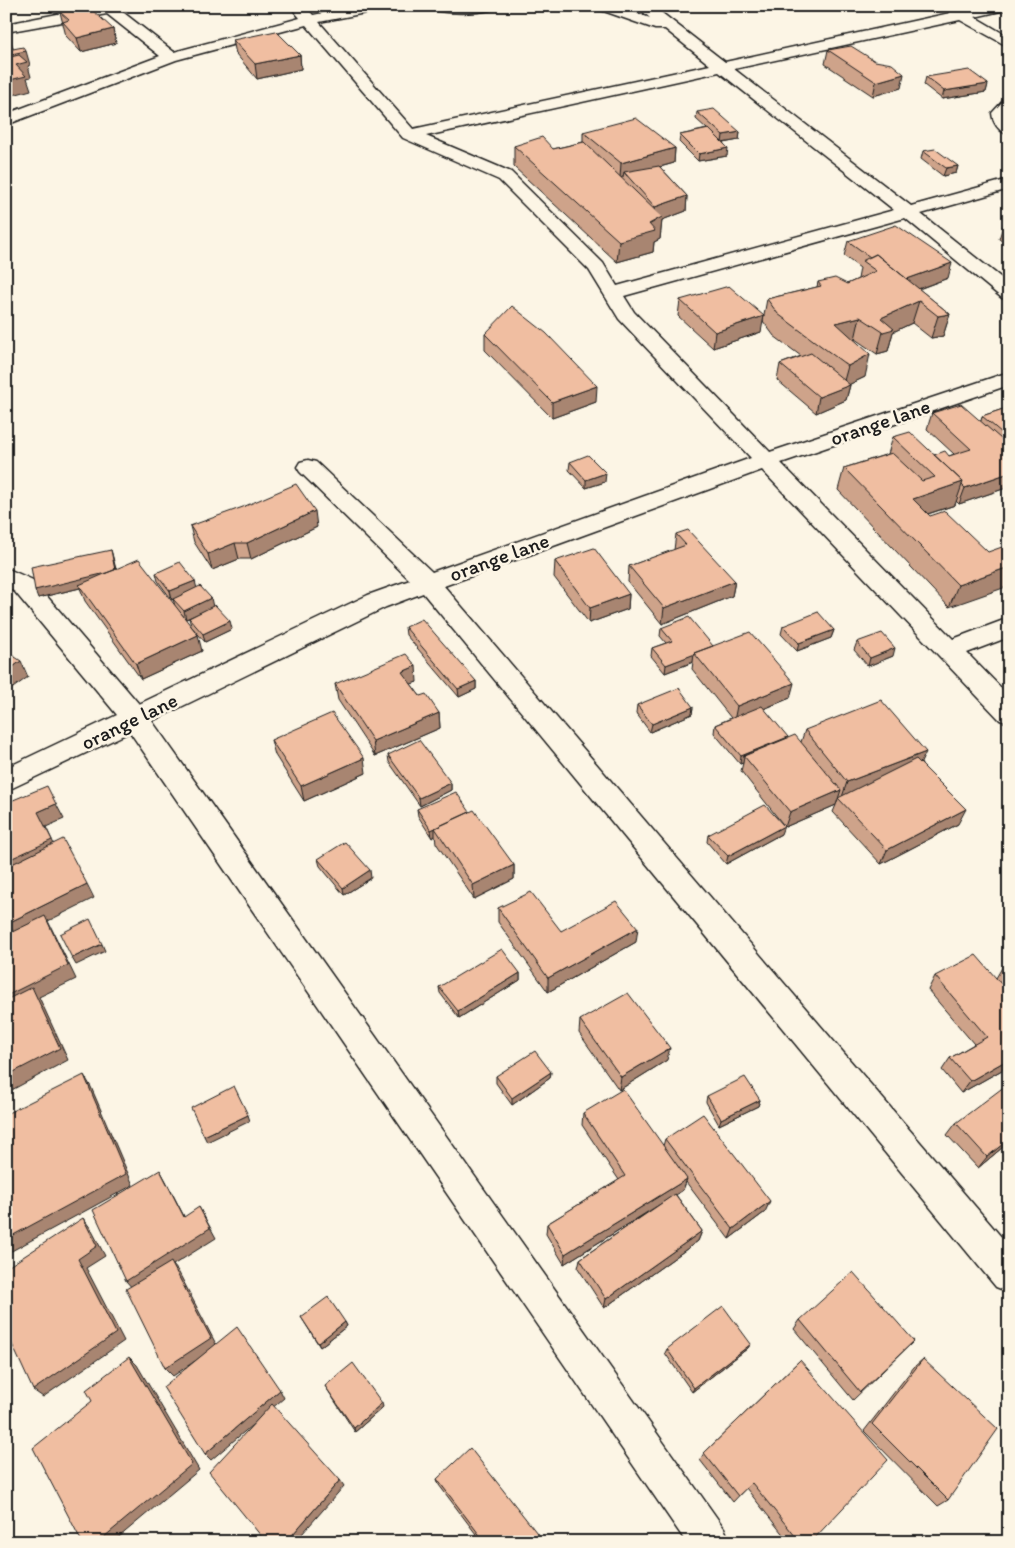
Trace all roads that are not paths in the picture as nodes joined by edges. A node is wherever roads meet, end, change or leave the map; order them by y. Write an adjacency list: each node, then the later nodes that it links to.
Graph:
1 (297, 6): 11 (street)
2 (381, 6): 11 (street)
3 (433, 6): 4 (street)
4 (491, 6)
5 (602, 6): 13 (street)
6 (644, 6): 13 (street)
7 (948, 6): 10 (street)
8 (1004, 6): 10 (street)
9 (108, 7): 12 (street); 15 (street)
10 (962, 15): 14 (street); 16 (street)
11 (309, 20): 15 (street); 20 (street)
12 (6, 28)
13 (675, 30): 16 (street)
14 (1009, 43)
15 (171, 57): 18 (street)
16 (722, 67): 20 (street); 22 (street)
17 (1009, 104): 19 (street)
18 (6, 120)
19 (1009, 130)
20 (409, 135): 23 (street)
21 (1009, 184): 22 (street)
22 (908, 212): 23 (street); 24 (street)
23 (613, 293): 26 (street)
24 (1009, 294)
25 (1009, 378): 26 (street, orange lane)
26 (765, 461): 29 (street, orange lane); 31 (street)
27 (308, 467): 29 (street)
28 (6, 576): 33 (street)
29 (428, 583): 33 (street, orange lane); 35 (street)
30 (1009, 627): 31 (street)
31 (948, 651): 32 (street)
32 (1009, 714)
33 (136, 718): 34 (street, orange lane); 36 (street)
34 (6, 780)
35 (1009, 1274)
36 (710, 1542)

